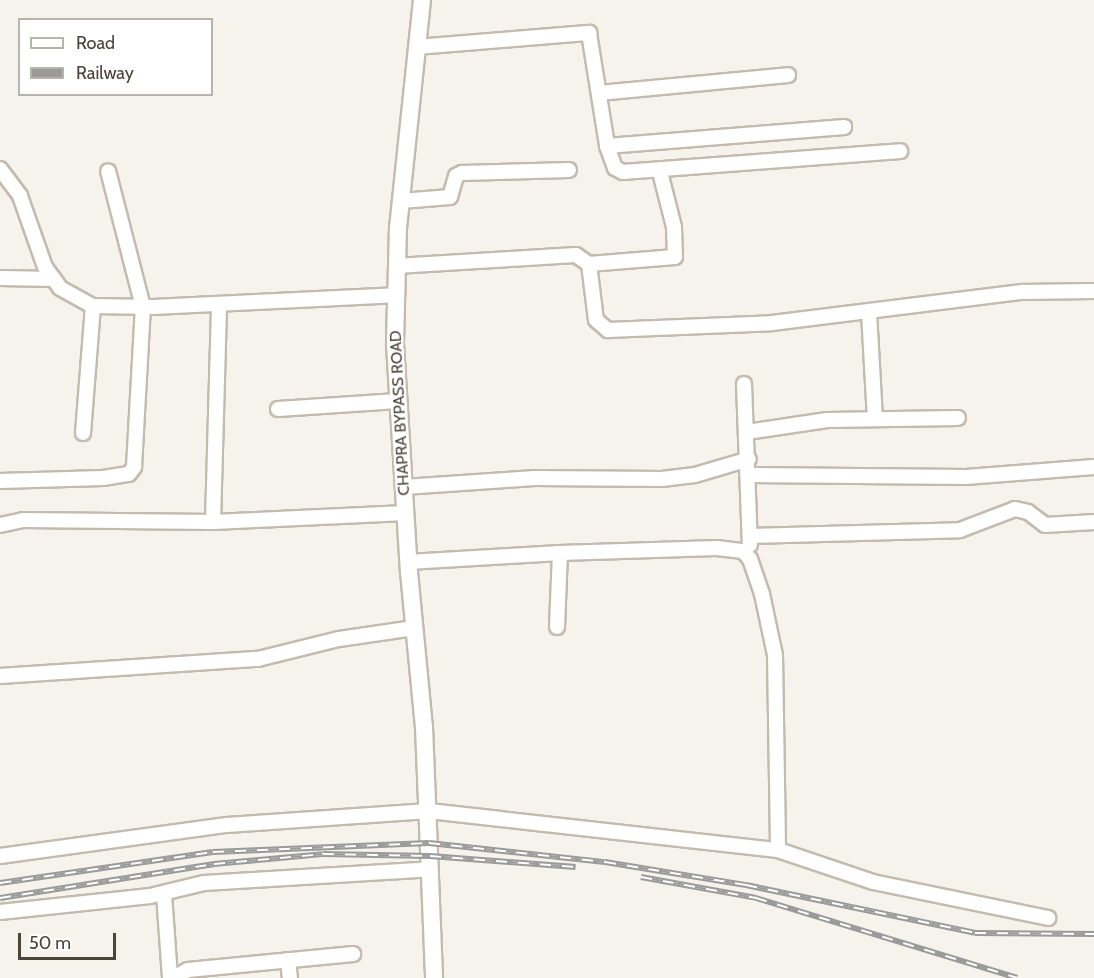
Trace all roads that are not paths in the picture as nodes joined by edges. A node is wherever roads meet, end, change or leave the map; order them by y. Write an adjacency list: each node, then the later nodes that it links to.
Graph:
1 (422, 0): 2 (street, CHAPRA BYPASS ROAD)
2 (417, 47): 4 (street); 12 (street, CHAPRA BYPASS ROAD)
3 (788, 75): 4 (street)
4 (599, 93): 6 (street)
5 (844, 127): 6 (street)
6 (607, 146): 11 (street)
7 (900, 151): 11 (street)
8 (0, 169): 16 (street)
9 (569, 170): 12 (street)
10 (108, 171): 21 (street)
11 (660, 172): 13 (street)
12 (401, 201): 14 (street, CHAPRA BYPASS ROAD)
13 (588, 264): 14 (street); 22 (street)
14 (396, 266): 18 (street, CHAPRA BYPASS ROAD)
15 (0, 279): 16 (street)
16 (54, 279): 20 (street)
17 (1094, 291): 22 (street)
18 (395, 295): 19 (street); 24 (street, CHAPRA BYPASS ROAD)
19 (219, 305): 21 (street); 36 (street)
20 (93, 306): 21 (street); 29 (street)
21 (143, 307): 33 (street)
22 (869, 312): 26 (street)
23 (744, 384): 28 (street)
24 (398, 401): 25 (street); 34 (street, CHAPRA BYPASS ROAD)
25 (278, 409)
26 (875, 418): 27 (street); 28 (street)
27 (958, 418)
28 (747, 432): 30 (street)
29 (83, 433)
30 (748, 459): 32 (street); 34 (street)
31 (1094, 467): 32 (street)
32 (749, 475): 39 (street)
33 (0, 482)
34 (404, 487): 35 (street, CHAPRA BYPASS ROAD)
35 (406, 513): 36 (street); 42 (street, CHAPRA BYPASS ROAD)
36 (213, 522): 38 (street)
37 (1094, 522): 39 (street)
38 (0, 525)
39 (750, 536): 41 (street)
40 (560, 553): 41 (street); 42 (street); 43 (street)
41 (750, 559): 47 (street)
42 (408, 562): 44 (street, CHAPRA BYPASS ROAD)
43 (557, 627)
44 (414, 628): 45 (street); 46 (street, CHAPRA BYPASS ROAD)
45 (0, 676)
46 (429, 819): 47 (street); 48 (street); 49 (street, CHAPRA BYPASS ROAD)
47 (778, 850): 52 (street)
48 (0, 856)
49 (431, 869): 50 (street); 57 (street, CHAPRA BYPASS ROAD)
50 (164, 894): 51 (street); 55 (street)
51 (0, 912)
52 (1048, 918)
53 (353, 954): 54 (street)
54 (288, 960): 55 (street); 56 (street)
55 (171, 978)
56 (290, 978)
57 (434, 978)

